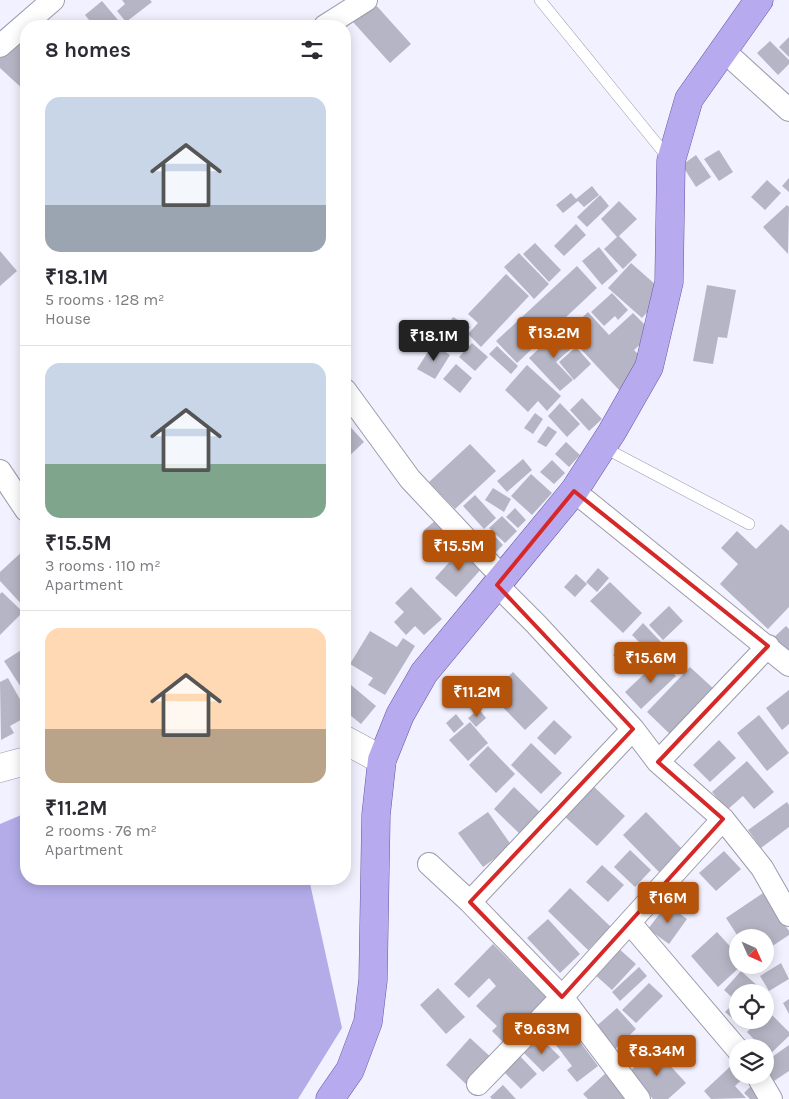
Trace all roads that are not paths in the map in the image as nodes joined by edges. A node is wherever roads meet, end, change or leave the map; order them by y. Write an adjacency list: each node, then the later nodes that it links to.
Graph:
1 (53, 0): 5 (street)
2 (366, 0): 6 (street)
3 (540, 0): 11 (lane)
4 (759, 0): 9 (main road)
5 (30, 20)
6 (334, 20)
7 (20, 29): 8 (street)
8 (0, 46)
9 (724, 51): 10 (street); 11 (main road)
10 (789, 110)
11 (671, 161): 13 (main road)
12 (351, 398): 18 (street)
13 (603, 447): 15 (main road); 17 (lane)
14 (0, 471): 16 (street)
15 (574, 491): 18 (main road); 19 (street)
16 (20, 501)
17 (749, 524)
18 (500, 582): 21 (street); 23 (main road)
19 (768, 646): 20 (street); 24 (street)
20 (789, 665)
21 (633, 729): 24 (street); 29 (street)
22 (351, 743): 23 (street)
23 (382, 760): 36 (main road)
24 (658, 762): 27 (street)
25 (20, 763): 26 (street)
26 (0, 768)
27 (723, 819): 30 (street); 31 (street)
28 (429, 864): 29 (street)
29 (470, 902): 32 (street)
30 (789, 915)
31 (630, 923): 32 (street); 33 (street)
32 (562, 997): 34 (street); 37 (street)
33 (729, 1039)
34 (478, 1084)
35 (762, 1084): 38 (street)
36 (330, 1099)
37 (640, 1099)
38 (771, 1099)

